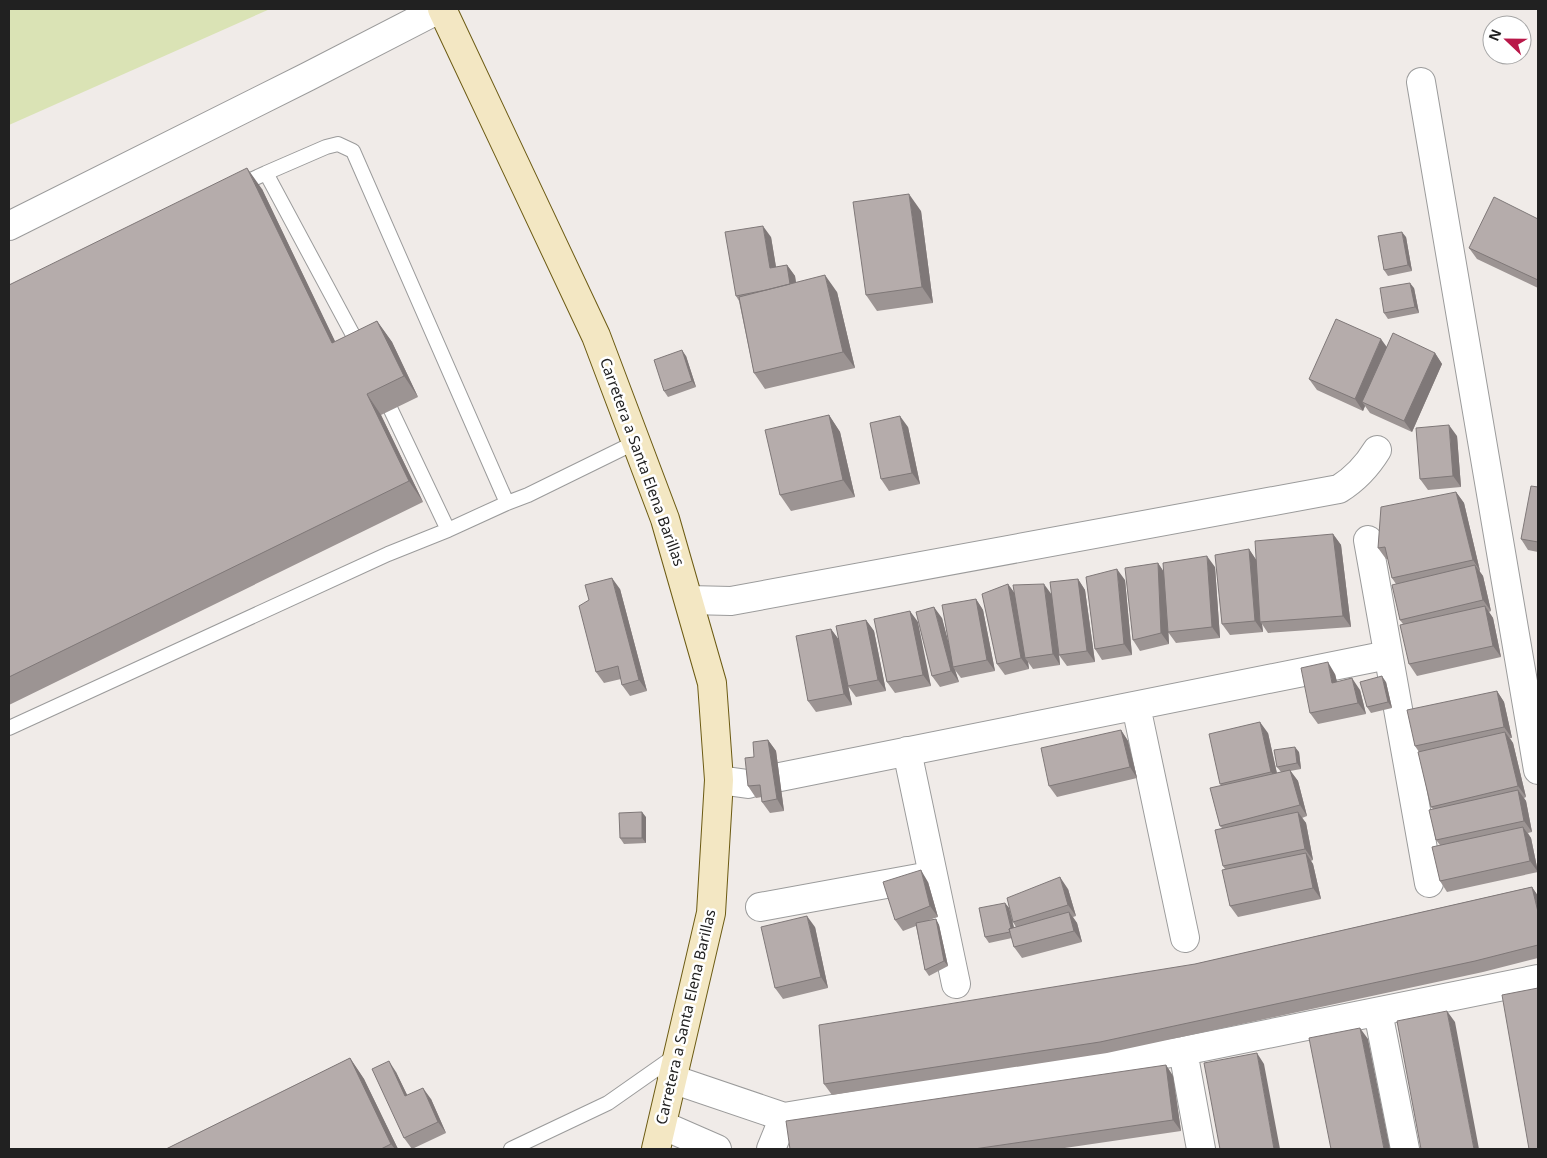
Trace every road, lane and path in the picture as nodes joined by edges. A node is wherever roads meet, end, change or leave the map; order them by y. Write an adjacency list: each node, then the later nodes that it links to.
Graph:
1 (440, 9): 5 (street); 8 (main road, Carretera a Santa Elena Barillas)
2 (1421, 82): 15 (street)
3 (266, 173): 4 (lane); 6 (lane); 10 (lane)
4 (222, 194)
5 (9, 226)
6 (364, 356)
7 (391, 410): 11 (lane)
8 (636, 442): 10 (lane); 13 (main road, Carretera a Santa Elena Barillas)
9 (1377, 450): 13 (street)
10 (507, 503): 11 (lane)
11 (448, 530): 17 (lane)
12 (1368, 540): 14 (street)
13 (689, 600): 20 (main road, Carretera a Santa Elena Barillas)
14 (1388, 655): 16 (street); 22 (street)
15 (1530, 674): 19 (street)
16 (1136, 706): 18 (street); 24 (street)
17 (9, 728)
18 (906, 751): 20 (street); 21 (street)
19 (1538, 770)
20 (719, 780): 29 (main road, Carretera a Santa Elena Barillas)
21 (933, 875): 23 (street); 26 (street)
22 (1430, 883)
23 (760, 907)
24 (1185, 938)
25 (1538, 978): 27 (street)
26 (956, 984)
27 (1378, 1012): 28 (street); 37 (street)
28 (1183, 1051): 30 (street); 36 (street)
29 (675, 1066): 30 (street); 31 (main road, Carretera a Santa Elena Barillas); 32 (lane)
30 (784, 1117): 35 (street)
31 (659, 1137): 34 (street)
32 (532, 1144): 33 (lane)
33 (511, 1149)
34 (717, 1149)
35 (771, 1149)
36 (1201, 1149)
37 (1406, 1149)

